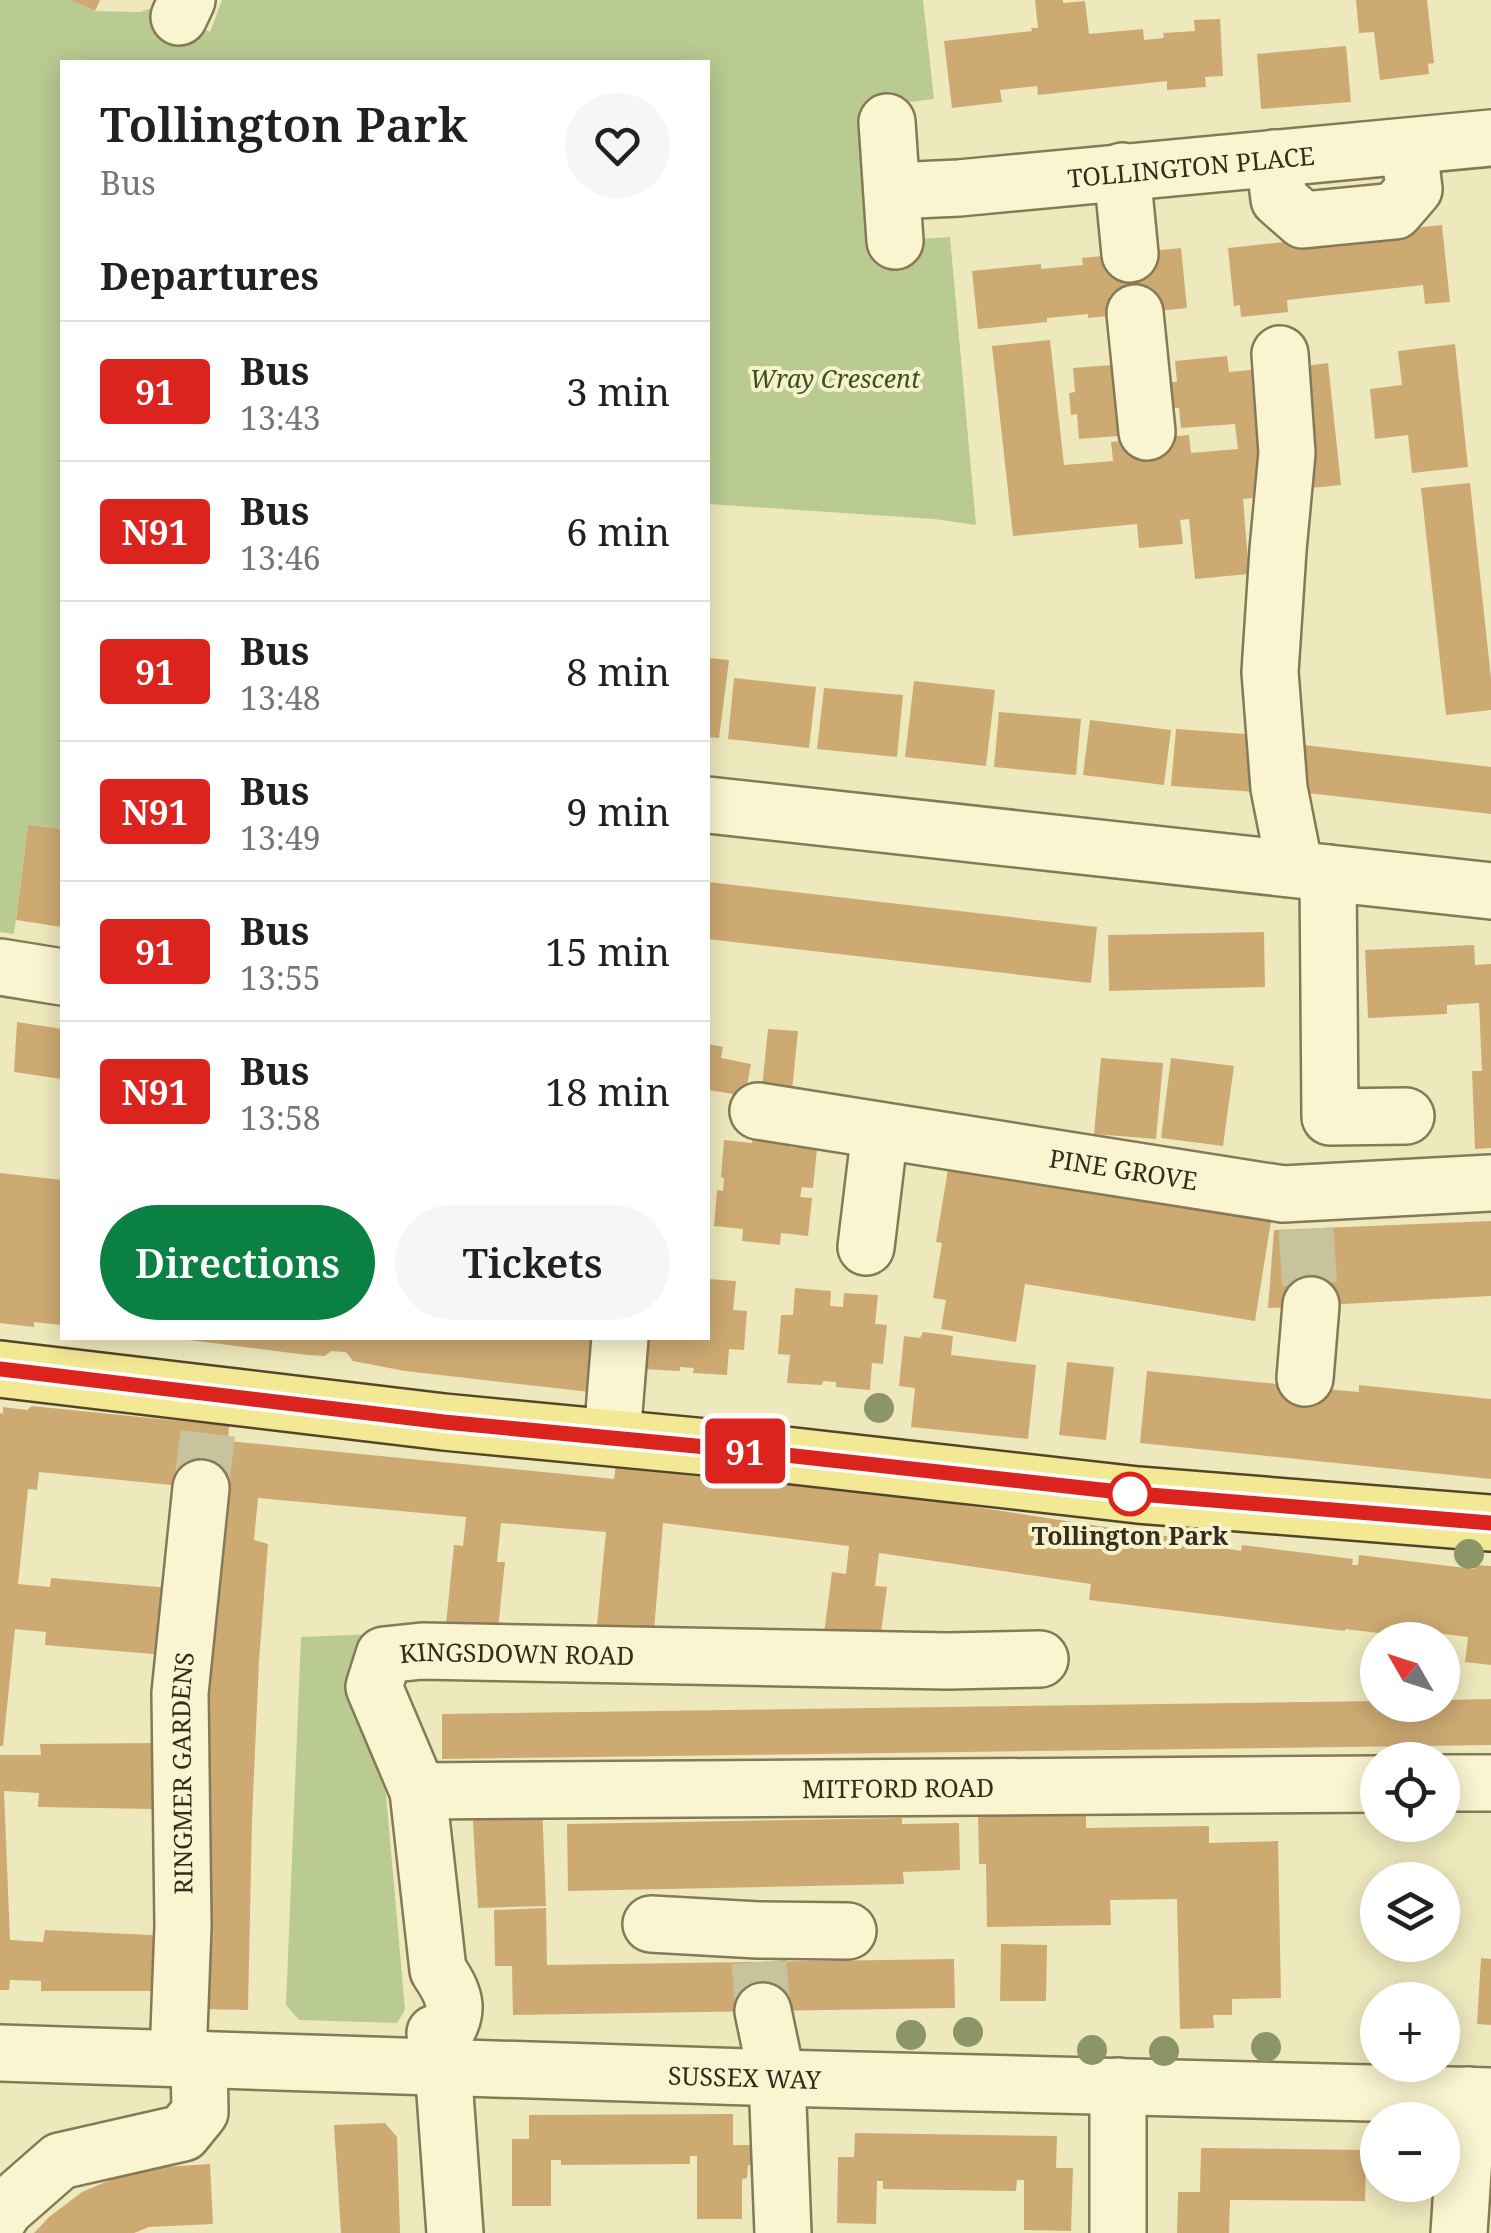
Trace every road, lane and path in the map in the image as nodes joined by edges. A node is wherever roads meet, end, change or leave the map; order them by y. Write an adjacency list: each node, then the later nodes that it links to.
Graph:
1 (887, 122): 3 (street, TOLLINGTON PLACE)
2 (1491, 138): 3 (street, TOLLINGTON PLACE)
3 (1122, 171): 4 (street)
4 (1130, 254)
5 (1135, 313): 7 (street)
6 (1280, 354): 9 (street)
7 (1146, 432)
8 (710, 805): 9 (street)
9 (1312, 871): 10 (street); 14 (street)
10 (1491, 891)
11 (0, 967): 12 (street)
12 (60, 977)
13 (758, 1111): 15 (street, PINE GROVE)
14 (1406, 1116)
15 (880, 1130): 16 (street, PINE GROVE); 17 (street)
16 (1491, 1183)
17 (866, 1247)
18 (1311, 1306): 21 (street)
19 (620, 1340): 22 (street)
20 (0, 1368): 22 (main road)
21 (1305, 1378)
22 (612, 1437): 24 (main road)
23 (202, 1488): 35 (street, RINGMER GARDENS)
24 (1491, 1523)
25 (1040, 1659): 29 (street, KINGSDOWN ROAD)
26 (1460, 1783): 27 (street)
27 (1491, 1783)
28 (1360, 1784): 29 (street, MITFORD ROAD)
29 (418, 1791): 34 (street, KINGSDOWN ROAD)
30 (652, 1924): 32 (street)
31 (848, 1931): 32 (street)
32 (760, 1968): 36 (street)
33 (0, 2053): 35 (street, SUSSEX WAY)
34 (441, 2053): 35 (street, SUSSEX WAY); 36 (street, SUSSEX WAY); 40 (street, KINGSDOWN ROAD)
35 (189, 2059): 39 (street, RINGMER GARDENS)
36 (777, 2078): 37 (street, SUSSEX WAY); 41 (street)
37 (1118, 2086): 38 (street, SUSSEX WAY); 42 (street)
38 (1480, 2096): 43 (street)
39 (0, 2217)
40 (455, 2233)
41 (784, 2233)
42 (1118, 2233)
43 (1460, 2233)

